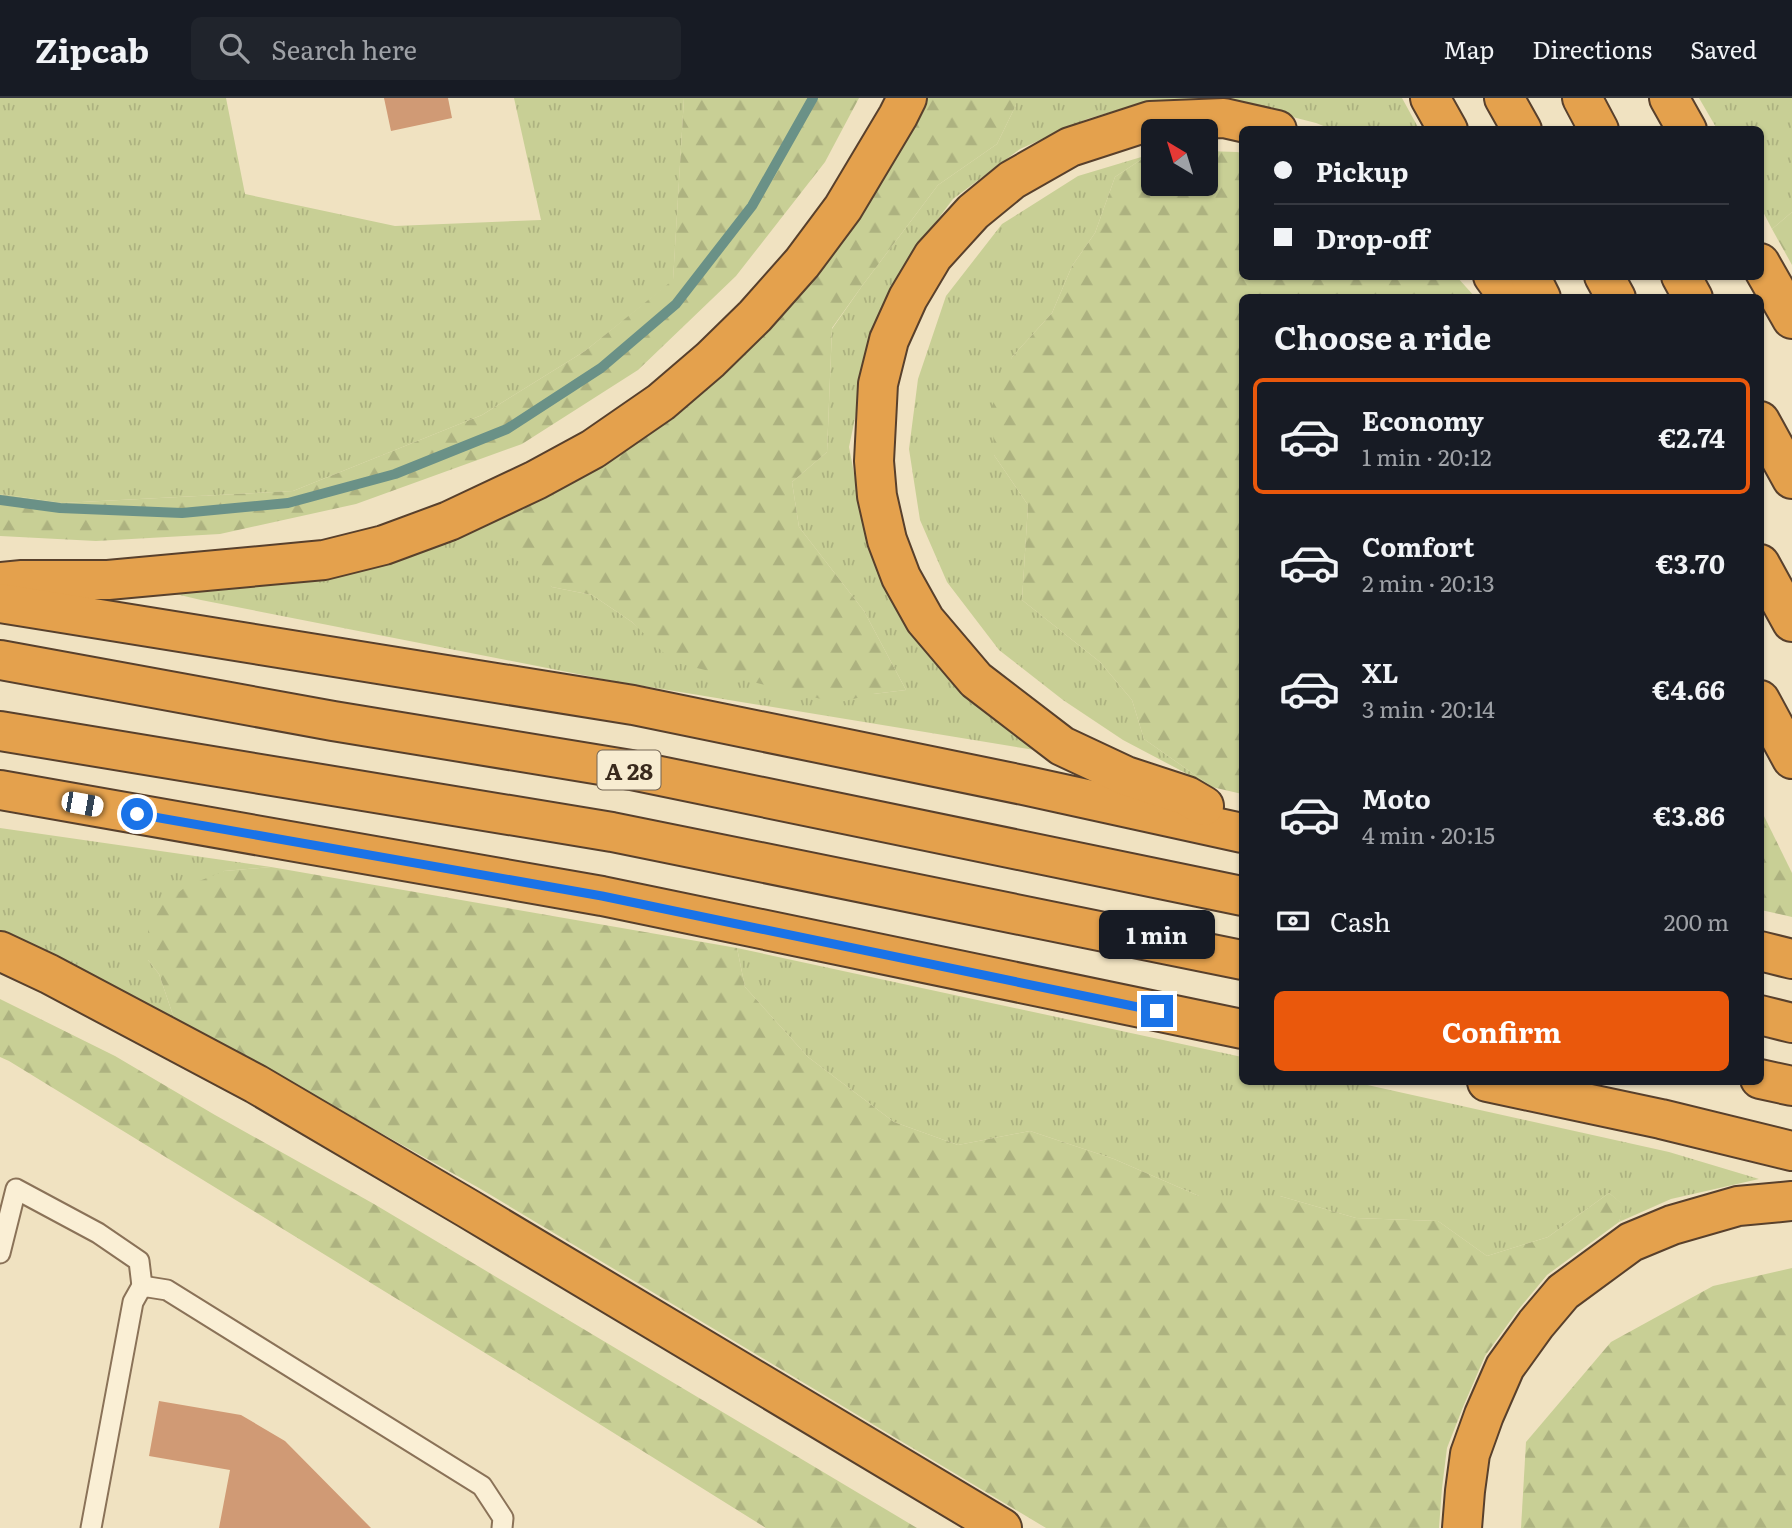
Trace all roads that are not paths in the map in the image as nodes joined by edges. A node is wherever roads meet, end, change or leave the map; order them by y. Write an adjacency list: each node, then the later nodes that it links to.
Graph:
1 (907, 98): 16 (highway)
2 (1430, 98): 7 (highway)
3 (1504, 98): 8 (highway)
4 (1582, 98): 9 (highway)
5 (1669, 98): 10 (highway)
6 (1259, 126): 24 (highway)
7 (1446, 126)
8 (1520, 126)
9 (1597, 126)
10 (1685, 126)
11 (1764, 270): 12 (highway)
12 (1792, 319)
13 (1764, 428): 14 (highway)
14 (1792, 479)
15 (1764, 571): 18 (highway)
16 (0, 582)
17 (0, 603): 25 (highway)
18 (1792, 622)
19 (0, 660): 26 (highway, A 28)
20 (1764, 707): 22 (highway)
21 (0, 731): 29 (highway)
22 (1792, 759)
23 (0, 790): 33 (highway)
24 (1239, 828)
25 (1239, 829)
26 (1239, 894)
27 (0, 951): 43 (highway)
28 (1764, 952): 30 (highway)
29 (1239, 959)
30 (1792, 959)
31 (1764, 1016): 32 (highway)
32 (1792, 1023)
33 (1239, 1027)
34 (1764, 1080): 36 (highway)
35 (1501, 1085): 37 (highway)
36 (1792, 1086)
37 (1792, 1151)
38 (1792, 1201): 44 (highway)
39 (0, 1254): 40 (lane)
40 (142, 1286): 41 (lane); 42 (lane)
41 (91, 1528)
42 (502, 1528)
43 (1002, 1528)
44 (1462, 1528)

